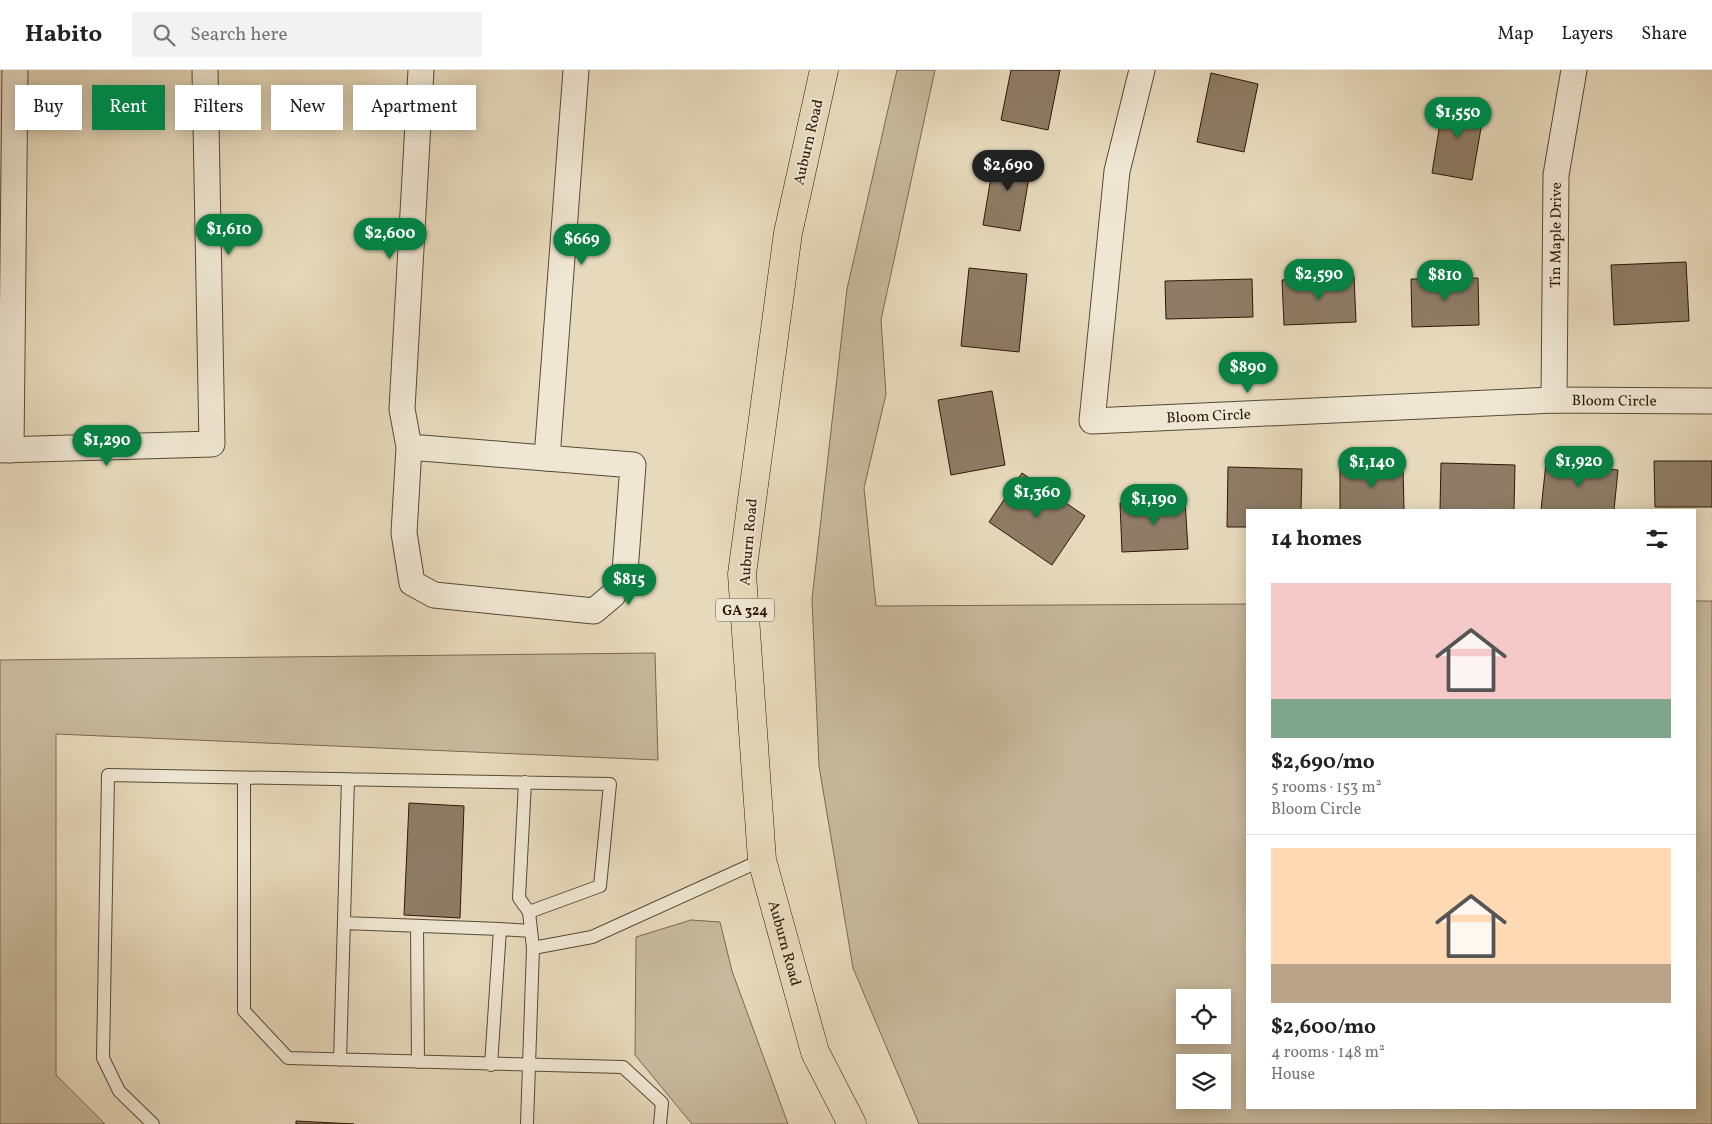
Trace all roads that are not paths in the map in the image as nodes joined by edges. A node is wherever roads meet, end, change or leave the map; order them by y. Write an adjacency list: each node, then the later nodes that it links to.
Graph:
1 (15, 70): 11 (street)
2 (206, 70): 11 (street)
3 (421, 70): 10 (street)
4 (576, 70): 12 (street)
5 (824, 70): 16 (main road, Auburn Road / GA 324)
6 (1142, 70): 8 (street, Bloom Circle)
7 (1574, 70): 8 (street, Tin Maple Drive)
8 (1554, 400): 9 (street, Bloom Circle)
9 (1712, 401)
10 (409, 447): 12 (street); 12 (street)
11 (6, 450)
12 (547, 458)
13 (244, 778): 14 (lane); 23 (lane); 27 (lane)
14 (348, 779): 15 (lane); 18 (lane)
15 (525, 782): 17 (lane); 17 (lane)
16 (762, 860): 22 (lane); 30 (main road, Auburn Road / GA 324)
17 (529, 912): 21 (lane)
18 (344, 924): 19 (lane); 23 (lane)
19 (417, 926): 20 (lane); 24 (lane)
20 (500, 929): 21 (lane); 25 (lane)
21 (531, 931): 22 (lane)
22 (533, 948): 26 (lane)
23 (340, 1060): 24 (lane)
24 (418, 1062): 25 (lane)
25 (491, 1064): 26 (lane)
26 (528, 1065): 28 (lane); 29 (lane)
27 (153, 1124)
28 (527, 1124)
29 (660, 1124)
30 (852, 1124)

